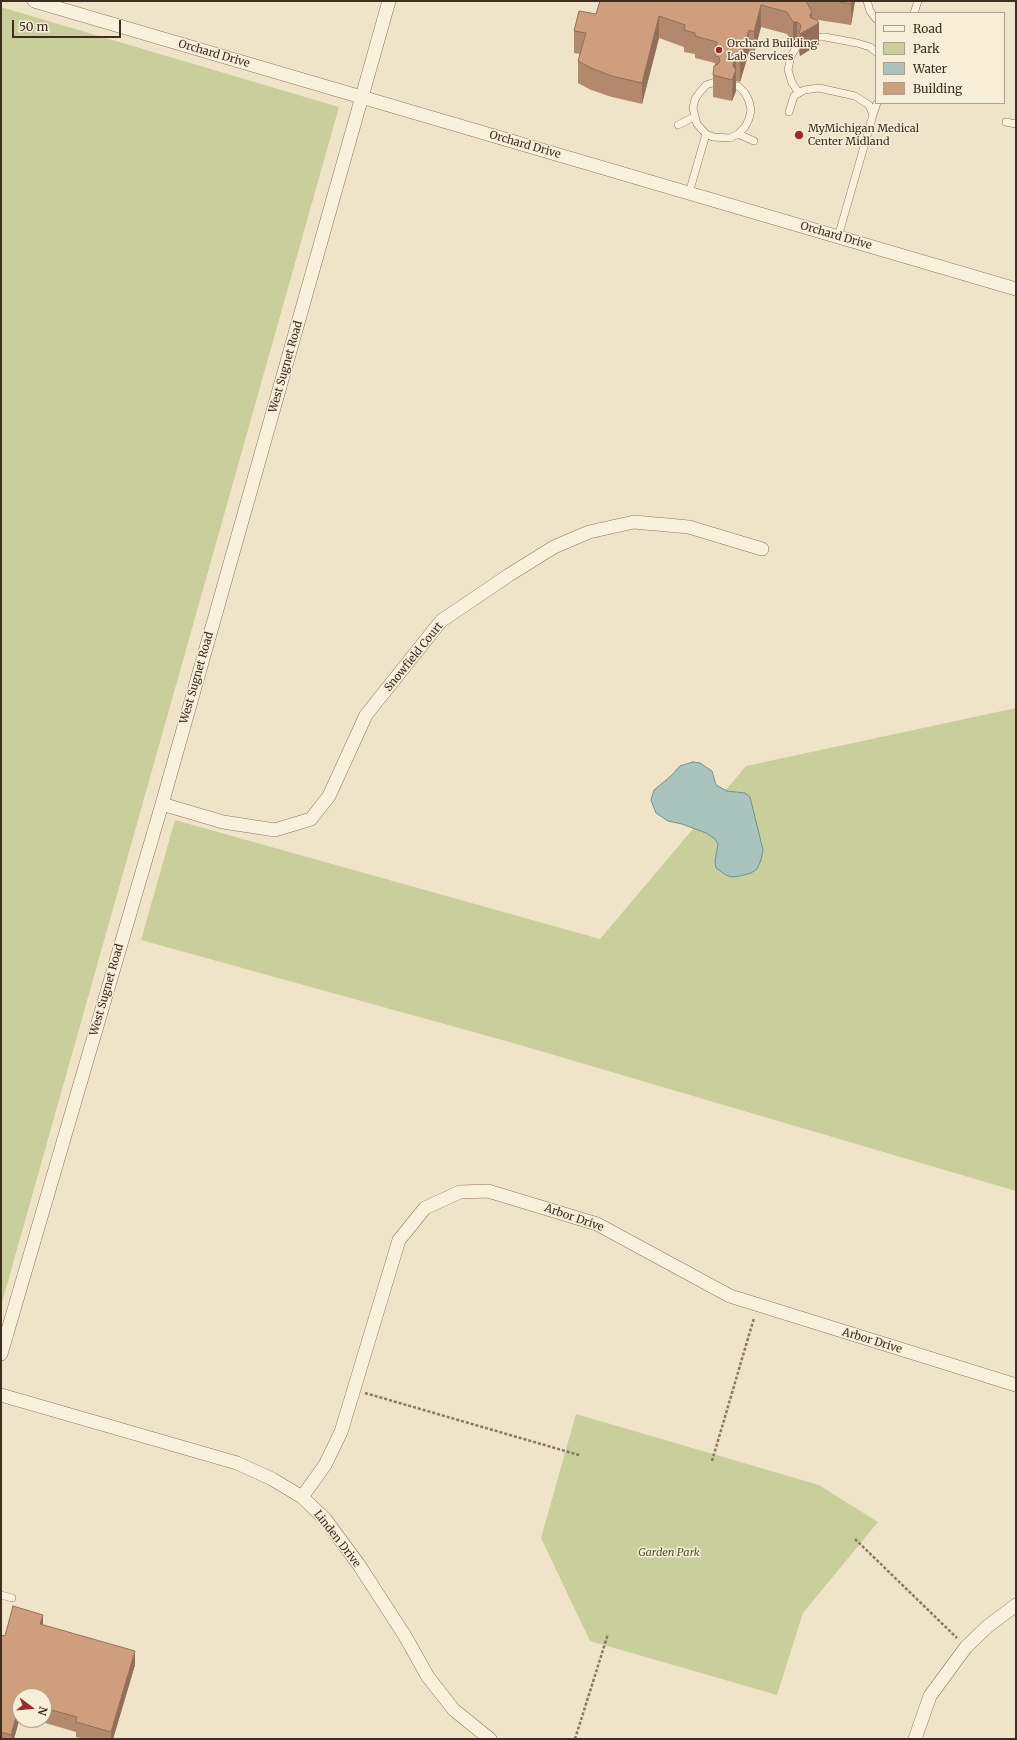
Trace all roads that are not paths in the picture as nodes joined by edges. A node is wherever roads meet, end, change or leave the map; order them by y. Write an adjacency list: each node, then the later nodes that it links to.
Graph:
1 (34, 1): 13 (street, Orchard Drive)
2 (388, 1): 13 (street, West Sugnet Road)
3 (867, 1): 6 (lane)
4 (918, 1): 5 (lane)
5 (914, 12)
6 (875, 18)
7 (815, 37): 9 (lane)
8 (796, 48): 12 (lane)
9 (875, 51)
10 (715, 82): 17 (lane)
11 (738, 86): 22 (lane)
12 (799, 93): 15 (lane); 16 (lane)
13 (362, 98): 24 (street, Orchard Drive); 28 (street, West Sugnet Road)
14 (877, 104): 16 (lane)
15 (789, 112)
16 (873, 115): 25 (lane)
17 (694, 117): 20 (lane); 21 (lane)
18 (1006, 122): 19 (lane)
19 (1016, 124)
20 (678, 125)
21 (706, 134): 22 (lane); 24 (lane)
22 (738, 134): 23 (lane)
23 (754, 141)
24 (689, 193): 25 (street, Orchard Drive)
25 (838, 237): 26 (street, Orchard Drive)
26 (1016, 290)
27 (762, 549): 28 (street, Snowfield Court)
28 (162, 804): 29 (street, West Sugnet Road)
29 (1, 1354)
30 (1016, 1385): 32 (street, Arbor Drive)
31 (1, 1395): 32 (street, Linden Drive)
32 (302, 1497): 36 (street, Linden Drive)
33 (1, 1595): 34 (lane)
34 (12, 1598)
35 (1016, 1605): 37 (street)
36 (490, 1739)
37 (915, 1739)

